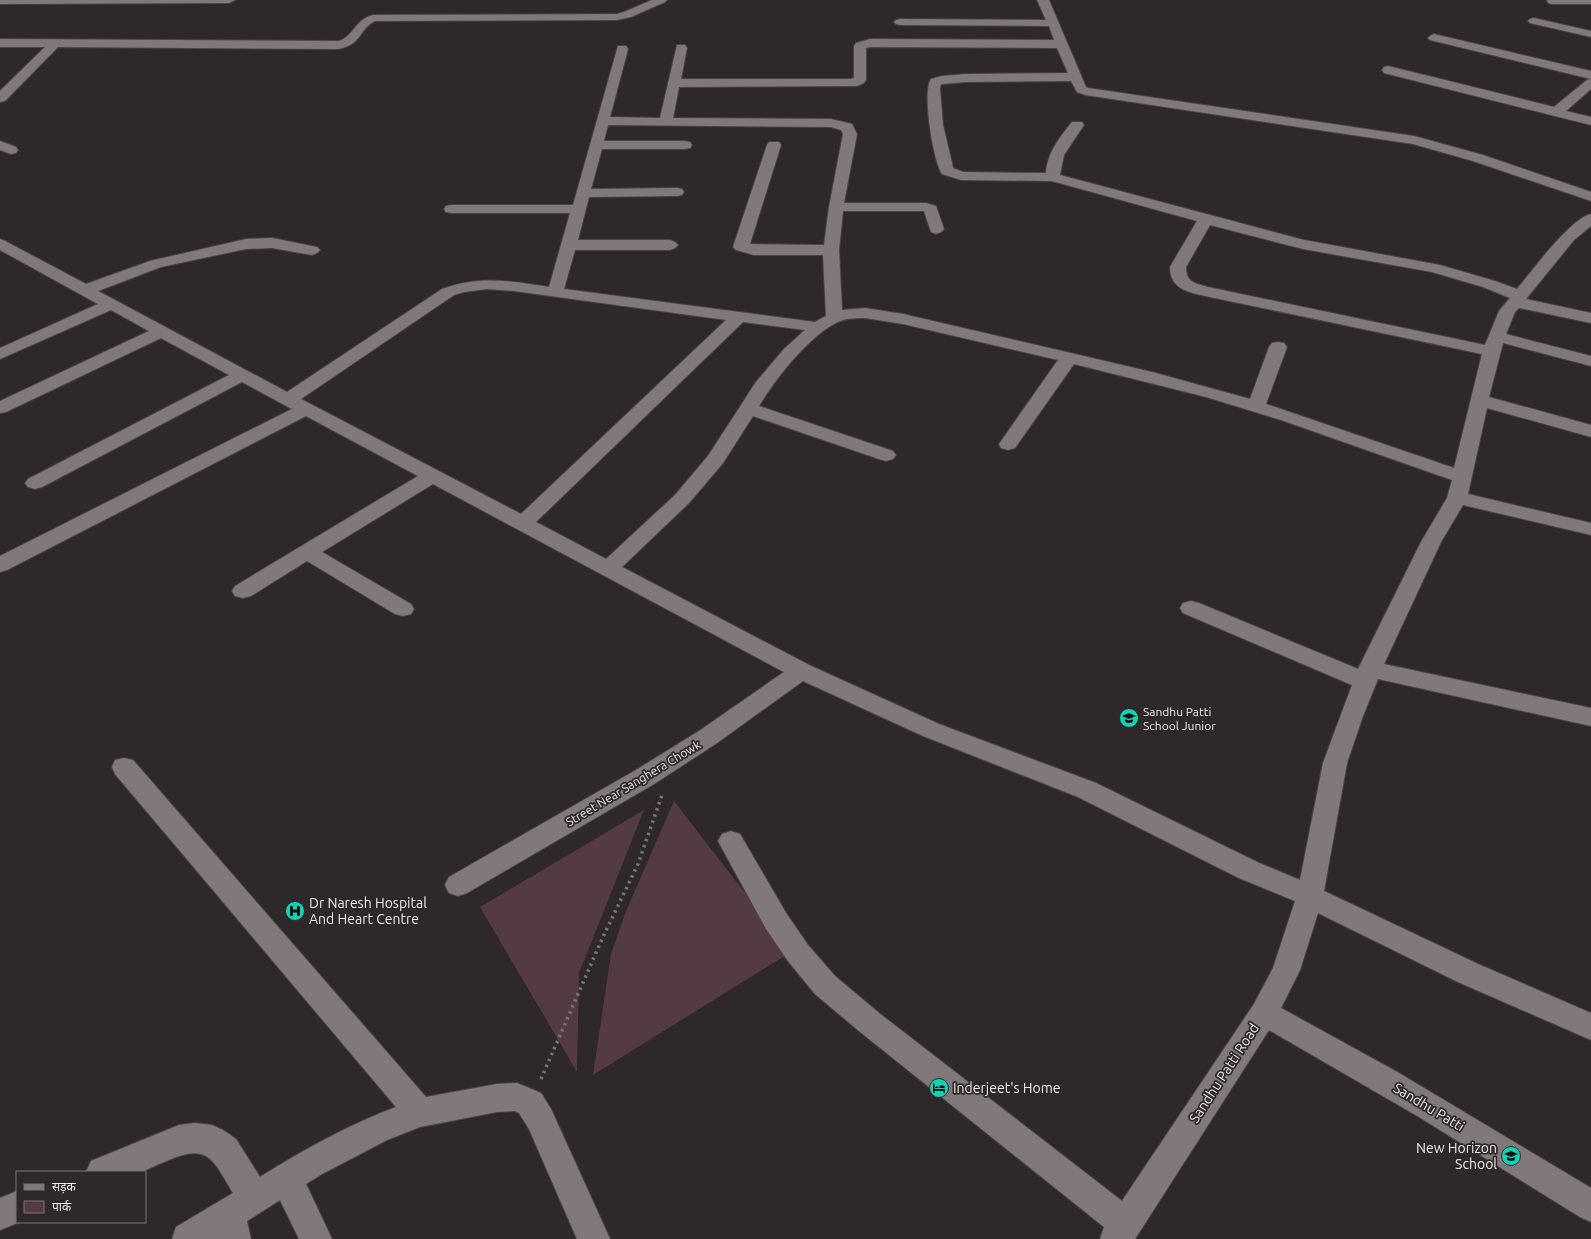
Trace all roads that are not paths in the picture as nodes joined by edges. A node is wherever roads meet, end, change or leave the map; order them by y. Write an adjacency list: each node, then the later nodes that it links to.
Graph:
1 (229, 0): 4 (street)
2 (661, 0): 10 (street)
3 (1043, 0): 13 (street)
4 (0, 1)
5 (1591, 1): 6 (street)
6 (1552, 2)
7 (487, 6): 9 (street)
8 (556, 6): 10 (street)
9 (480, 17): 10 (street); 17 (street)
10 (551, 17)
11 (1534, 21): 14 (street)
12 (900, 22): 13 (street)
13 (1053, 23): 18 (street)
14 (1591, 34)
15 (1434, 38): 22 (street)
16 (0, 43): 17 (street)
17 (55, 43): 26 (street)
18 (1063, 44): 23 (street); 24 (street)
19 (681, 48): 24 (street)
20 (622, 49): 28 (street)
21 (1388, 70): 27 (street)
22 (1591, 75)
23 (1076, 77): 35 (street); 38 (street)
24 (675, 83): 29 (street)
25 (1591, 83): 27 (street)
26 (0, 98)
27 (1556, 112): 30 (street)
28 (603, 121): 29 (street); 34 (street)
29 (666, 121): 39 (street)
30 (1591, 121)
31 (1077, 125): 35 (street)
32 (685, 144): 34 (street)
33 (774, 145): 49 (street)
34 (596, 146): 37 (street)
35 (1054, 177): 43 (street)
36 (677, 192): 37 (street)
37 (582, 193): 41 (street)
38 (1591, 198)
39 (836, 207): 44 (street); 49 (street)
40 (451, 209): 41 (street)
41 (578, 210): 46 (street)
42 (1591, 218): 52 (street, Sandhu Patti Road)
43 (1206, 219): 52 (street); 59 (street)
44 (936, 229)
45 (0, 244): 50 (street)
46 (569, 245): 47 (street); 51 (street)
47 (670, 245)
48 (312, 250): 50 (street)
49 (831, 250): 55 (street)
50 (85, 290): 53 (street)
51 (554, 293): 54 (street); 66 (street)
52 (1517, 299): 56 (street); 59 (street, Sandhu Patti Road)
53 (111, 304): 58 (street); 61 (street)
54 (740, 317): 57 (street); 77 (street)
55 (834, 318): 57 (street); 62 (street)
56 (1591, 318)
57 (818, 327): 69 (street)
58 (162, 331): 64 (street); 68 (street)
59 (1494, 344): 63 (street); 65 (street, Sandhu Patti Road)
60 (1278, 347): 67 (street)
61 (0, 354)
62 (1069, 358): 67 (street); 71 (street)
63 (1591, 361)
64 (242, 374): 66 (street); 75 (street)
65 (1479, 400): 70 (street); 74 (street, Sandhu Patti Road)
66 (297, 404): 73 (street); 80 (street)
67 (1256, 406): 74 (street)
68 (0, 408)
69 (748, 408): 72 (street); 81 (street)
70 (1591, 431)
71 (1008, 444)
72 (886, 455)
73 (432, 476): 77 (street); 79 (street)
74 (1463, 478): 76 (street, Sandhu Patti Road)
75 (35, 483)
76 (1457, 498): 78 (street); 86 (street, Sandhu Patti Road)
77 (522, 524): 81 (street)
78 (1591, 529)
79 (307, 552): 82 (street); 83 (street)
80 (0, 565)
81 (607, 569): 85 (street)
82 (243, 591)
83 (403, 608)
84 (1191, 608): 86 (street)
85 (801, 671): 90 (street, Street Near Sanghera Chowk); 91 (street)
86 (1367, 675): 87 (street); 91 (street, Sandhu Patti Road)
87 (1591, 717)
88 (124, 768): 94 (street)
89 (731, 841): 101 (street)
90 (458, 885)
91 (1310, 896): 92 (street, Sandhu Patti Road); 93 (street)
92 (1264, 1013): 97 (street, Sandhu Patti); 101 (street, Sandhu Patti Road)
93 (1591, 1027)
94 (420, 1113): 96 (street); 104 (street)
95 (104, 1171): 100 (street)
96 (286, 1179): 100 (street); 103 (street)
97 (1591, 1206)
98 (16, 1207): 99 (street)
99 (0, 1214)
100 (239, 1217): 102 (street)
101 (1121, 1231)
102 (188, 1239)
103 (316, 1239)
104 (594, 1239)

